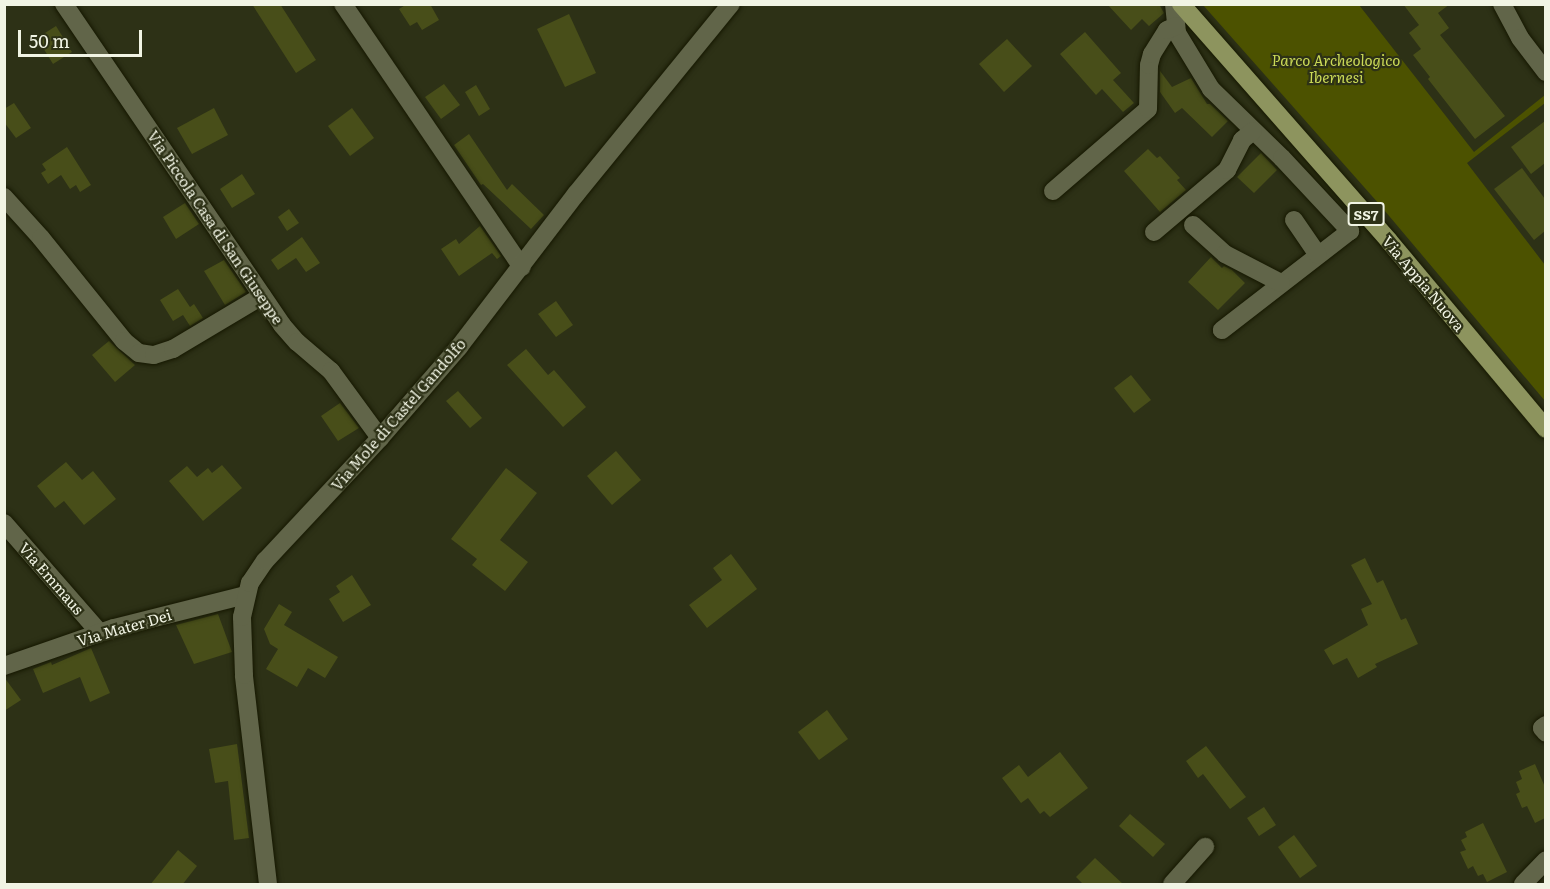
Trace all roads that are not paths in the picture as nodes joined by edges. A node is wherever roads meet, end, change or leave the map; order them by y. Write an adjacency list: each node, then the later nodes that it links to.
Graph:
1 (64, 4): 18 (street, Via Piccola Casa di San Giuseppe)
2 (343, 4): 16 (street)
3 (731, 4): 16 (street, Via Mole di Castel Gandolfo)
4 (1174, 4): 7 (street)
5 (1181, 4): 20 (main road, Via Appia Nuova / SS7)
6 (1502, 4): 8 (street)
7 (1176, 26): 9 (street); 10 (street)
8 (1545, 72)
9 (1252, 131): 14 (street); 15 (street)
10 (1053, 191)
11 (4, 197): 18 (street)
12 (1294, 220): 15 (street)
13 (1193, 225): 17 (street)
14 (1154, 232)
15 (1318, 255): 17 (street)
16 (522, 267): 21 (street, Via Mole di Castel Gandolfo)
17 (1281, 283): 19 (street)
18 (262, 296): 21 (street, Via Piccola Casa di San Giuseppe)
19 (1222, 330)
20 (1545, 429)
21 (380, 438): 23 (street, Via Mole di Castel Gandolfo)
22 (4, 523): 24 (street, Via Emmaus)
23 (246, 595): 24 (street, Via Mater Dei); 30 (street, Via Mole di Castel Gandolfo)
24 (99, 632): 25 (street, Via Mater Dei)
25 (4, 666)
26 (1545, 725): 27 (street)
27 (1545, 733)
28 (1205, 847): 31 (street)
29 (1545, 860): 32 (street)
30 (268, 885)
31 (1172, 885)
32 (1523, 885)

